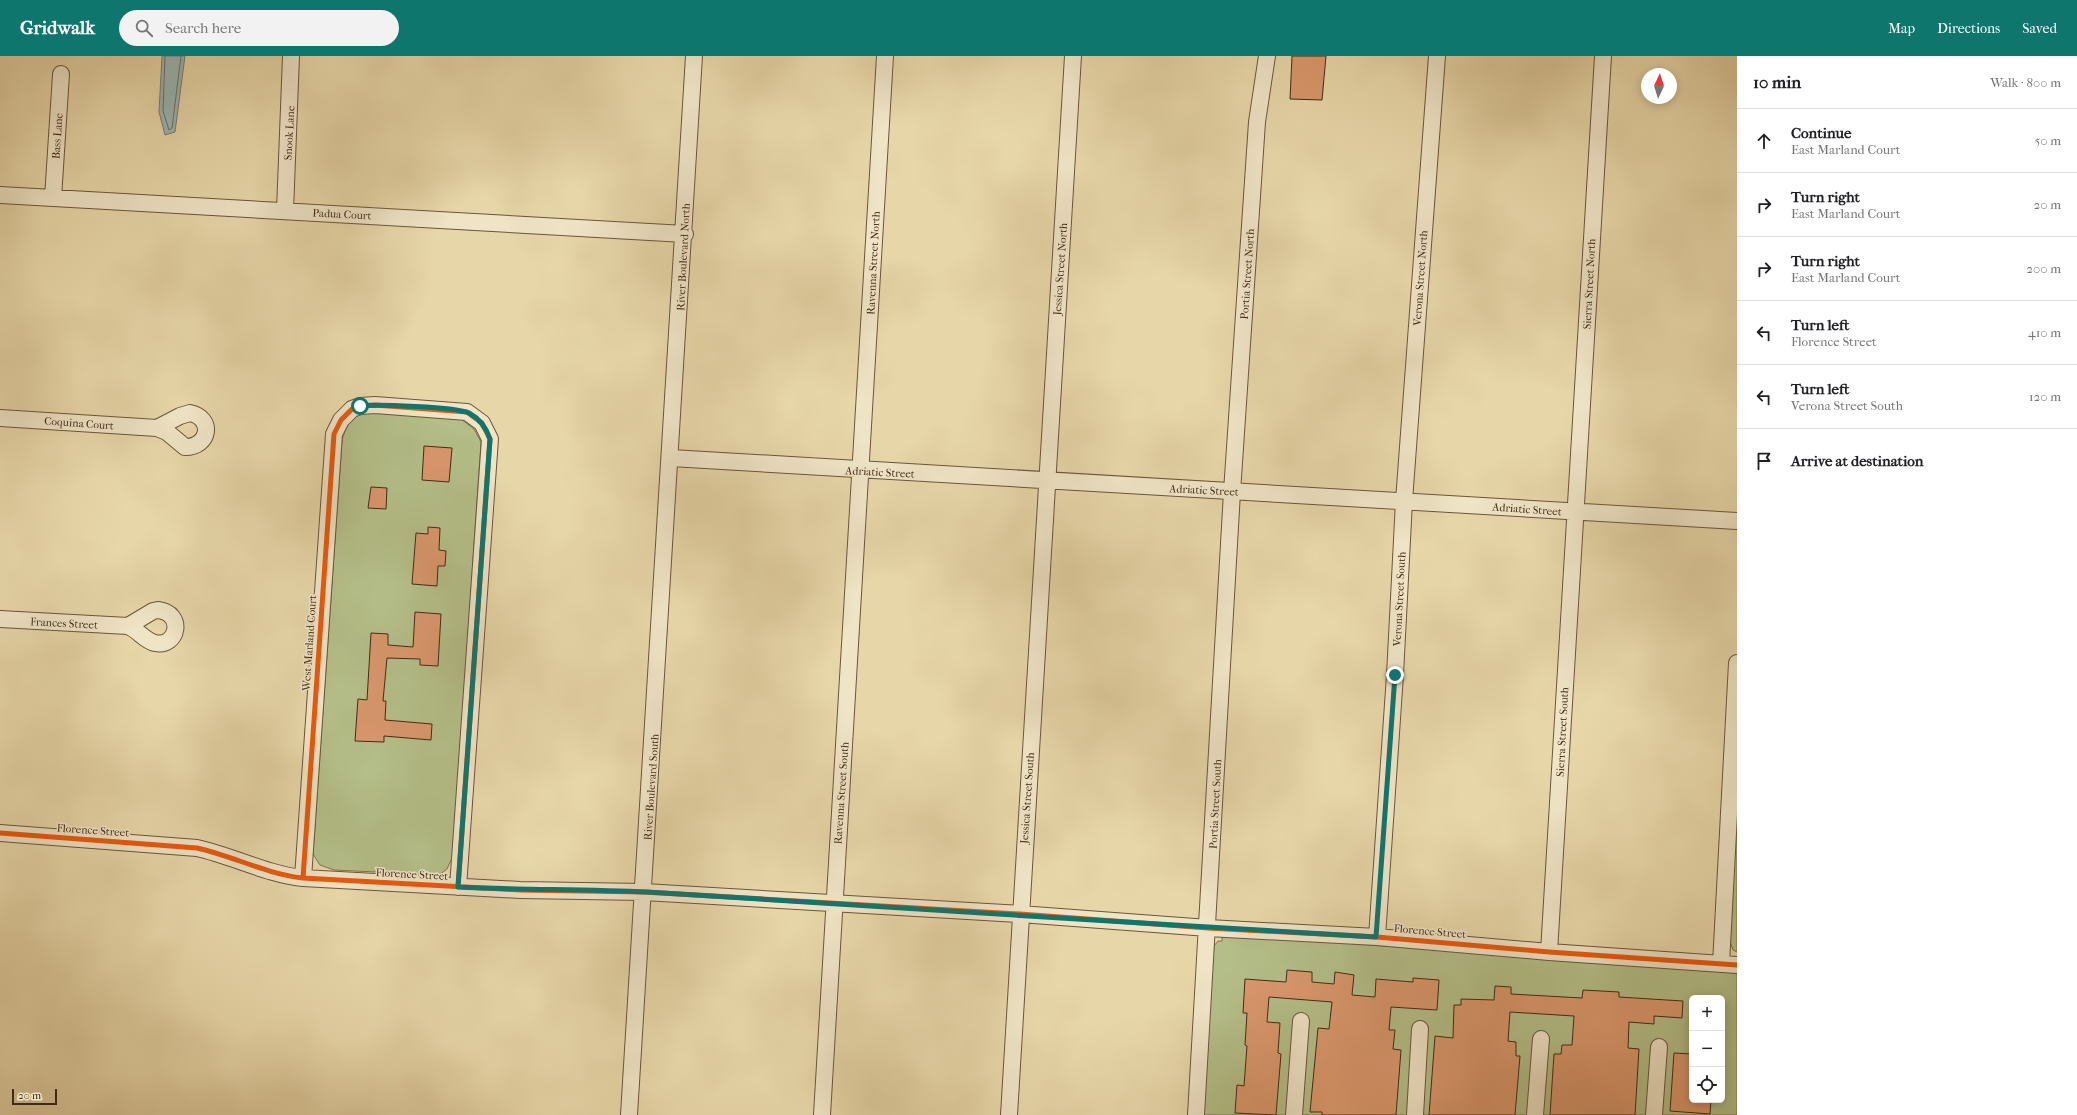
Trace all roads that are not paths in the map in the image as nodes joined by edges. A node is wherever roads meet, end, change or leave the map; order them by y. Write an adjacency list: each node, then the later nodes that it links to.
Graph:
1 (291, 56): 11 (street, Snook Lane)
2 (694, 56): 12 (street, River Boulevard North)
3 (885, 56): 16 (street, Ravenna Street North)
4 (1073, 56): 17 (street, Jessica Street North)
5 (1267, 56): 18 (street, Portia Street North)
6 (1437, 56): 19 (street, Verona Street North)
7 (1603, 56): 20 (street, Sierra Street North)
8 (61, 74): 10 (street, Bass Lane)
9 (0, 195): 10 (street, Padua Court)
10 (53, 198): 11 (street, Padua Court)
11 (285, 210): 12 (street, Padua Court)
12 (685, 234): 15 (street, River Boulevard North)
13 (0, 418): 14 (street, Coquina Court)
14 (157, 428)
15 (671, 458): 16 (street, Adriatic Street); 28 (street, River Boulevard South)
16 (860, 471): 17 (street, Adriatic Street); 29 (street, Ravenna Street South)
17 (1047, 481): 18 (street, Adriatic Street); 30 (street, Jessica Street South)
18 (1232, 492): 19 (street, Adriatic Street); 31 (street, Portia Street South)
19 (1404, 501): 20 (street, Adriatic Street); 32 (street, Verona Street South)
20 (1575, 512): 21 (street, Adriatic Street); 33 (street, Sierra Street South)
21 (1737, 521)
22 (0, 619): 23 (street, Frances Street)
23 (128, 626)
24 (1737, 663): 34 (street)
25 (0, 833): 26 (street, Florence Street)
26 (302, 878): 27 (street, Florence Street); 27 (street, West Marland Court)
27 (458, 887): 28 (street, Florence Street)
28 (644, 892): 29 (street, Florence Street); 40 (street, River Boulevard South)
29 (834, 903): 30 (street, Florence Street); 41 (street, Ravenna Street South)
30 (1020, 914): 31 (street, Florence Street); 42 (street, Jessica Street South)
31 (1208, 928): 32 (street, Florence Street); 43 (street, Portia Street South)
32 (1376, 937): 33 (street, Florence Street)
33 (1549, 952): 34 (street, Florence Street)
34 (1721, 964): 35 (street, Florence Street)
35 (1737, 965)
36 (1301, 1021): 44 (street)
37 (1420, 1029): 45 (street)
38 (1541, 1039): 46 (street)
39 (1659, 1047): 47 (street)
40 (629, 1115)
41 (822, 1115)
42 (1009, 1115)
43 (1196, 1115)
44 (1294, 1115)
45 (1415, 1115)
46 (1535, 1115)
47 (1654, 1115)

